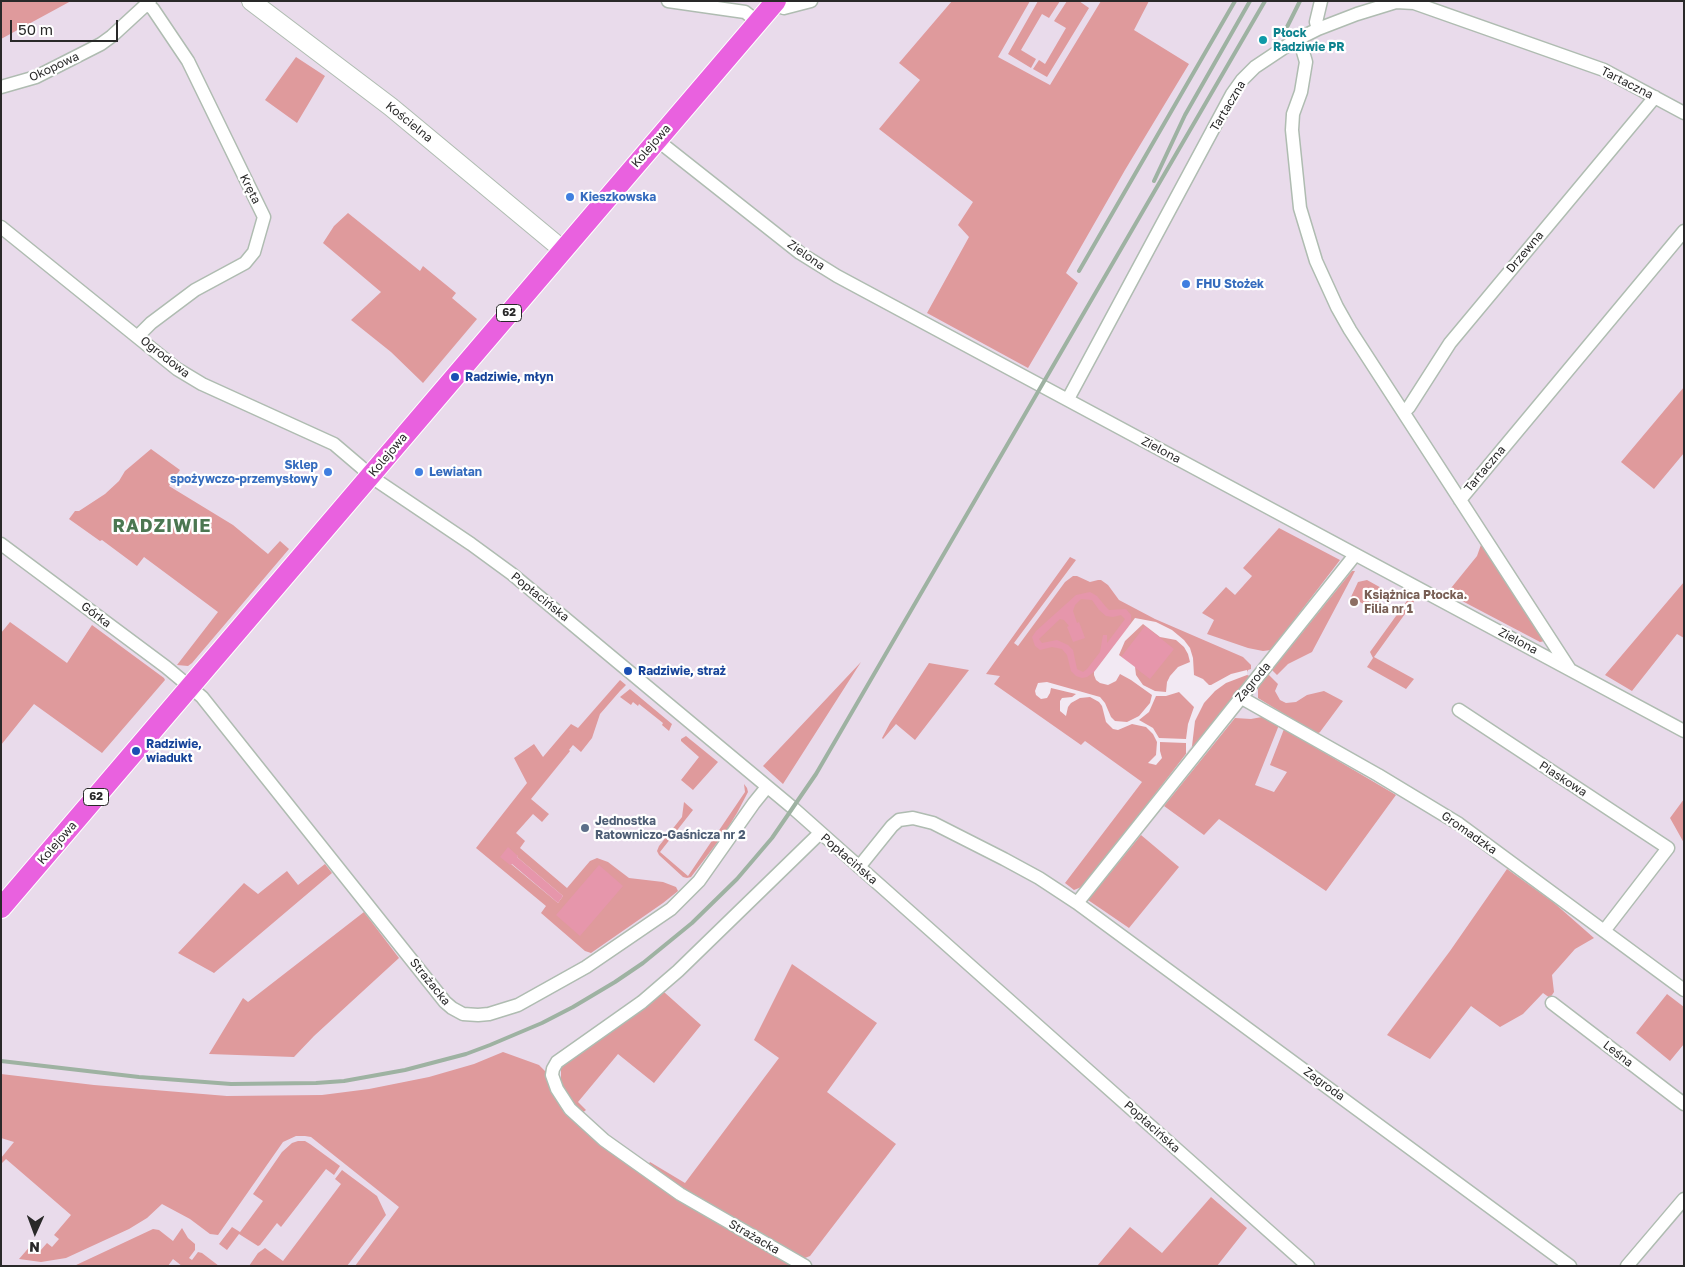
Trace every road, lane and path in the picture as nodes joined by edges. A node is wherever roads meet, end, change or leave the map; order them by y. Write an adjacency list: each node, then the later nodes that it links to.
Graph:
1 (251, 1): 16 (main road, Kościelna)
2 (668, 1): 7 (street)
3 (811, 1): 6 (street)
4 (1321, 1): 8 (street)
5 (149, 2): 10 (street, Okopowa); 17 (street, Kręta)
6 (774, 3): 7 (main road, Kolejowa / 62)
7 (758, 22): 13 (main road, Kolejowa / 62)
8 (1318, 29): 9 (street, Tartaczna); 11 (street, Tartaczna)
9 (1299, 38): 18 (street, Tartaczna); 19 (street)
10 (1, 87)
11 (1654, 97): 12 (street, Tartaczna); 19 (street, Drzewna)
12 (1684, 113)
13 (657, 140): 16 (main road, Kolejowa / 62); 18 (street, Zielona)
14 (1, 227): 17 (street, Ogrodowa)
15 (1684, 231): 21 (street, Tartaczna)
16 (562, 250): 20 (main road, Kolejowa / 62)
17 (138, 336): 20 (street, Ogrodowa)
18 (1068, 400): 23 (street, Zielona)
19 (1404, 412): 21 (street)
20 (370, 476): 25 (main road, Kolejowa / 62); 29 (street, Popłacińska)
21 (1460, 500): 24 (street)
22 (1, 544): 25 (street, Górka)
23 (1355, 555): 24 (street, Zielona); 26 (street, Zagroda)
24 (1571, 670): 28 (street, Zielona)
25 (190, 686): 29 (street, Strażacka); 33 (main road, Kolejowa / 62)
26 (1240, 697): 32 (street, Zagroda); 34 (street, Gromadzka)
27 (1458, 710): 34 (street, Piaskowa)
28 (1684, 731)
29 (768, 787): 30 (street, Popłacińska)
30 (820, 833): 31 (street, Popłacińska); 39 (street, Strażacka)
31 (859, 868): 32 (street, Zagroda); 40 (street, Popłacińska)
32 (1077, 902): 41 (street, Zagroda)
33 (1, 908)
34 (1604, 931): 35 (street, Gromadzka)
35 (1684, 990)
36 (1552, 1003): 37 (street, Leśna)
37 (1684, 1104)
38 (1684, 1199): 42 (street)
39 (805, 1266)
40 (1308, 1266)
41 (1570, 1266)
42 (1627, 1266)

